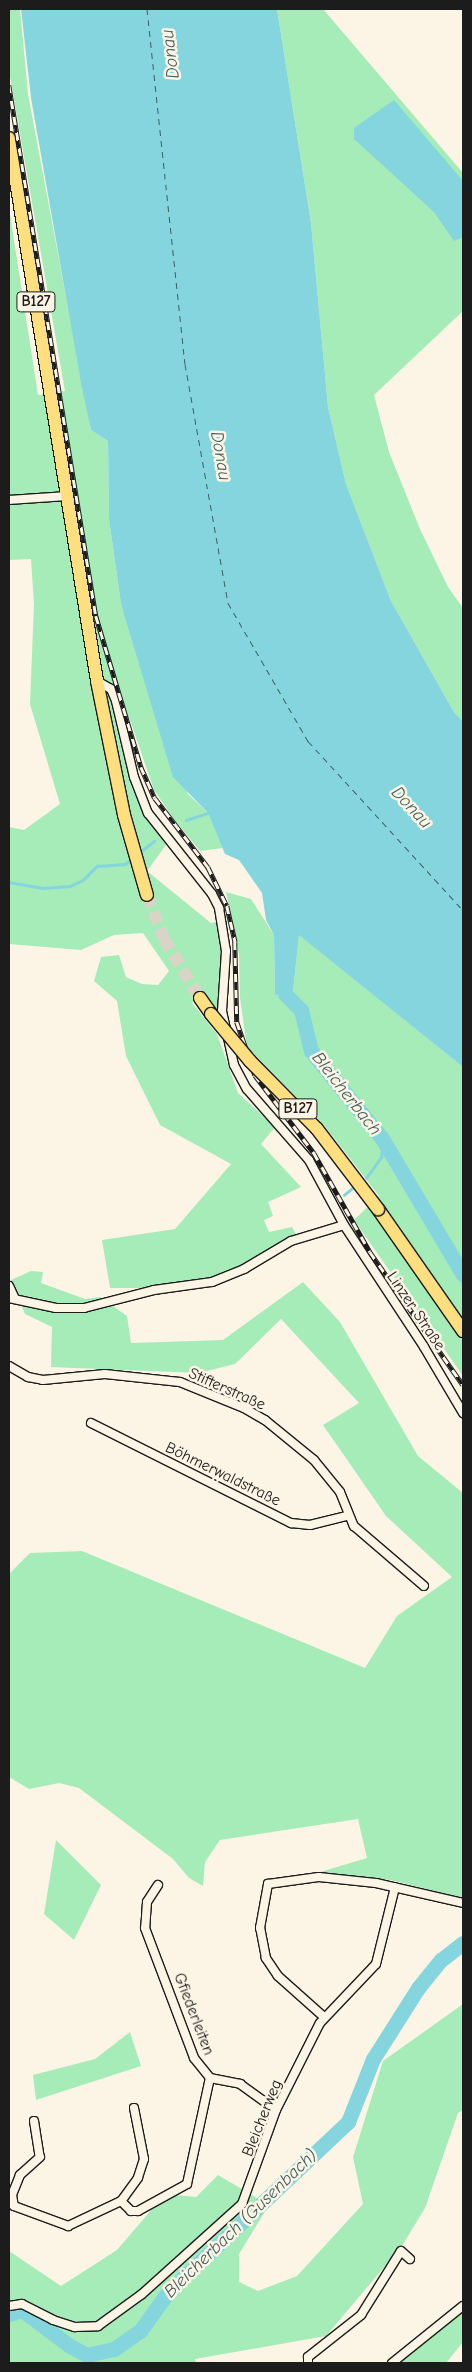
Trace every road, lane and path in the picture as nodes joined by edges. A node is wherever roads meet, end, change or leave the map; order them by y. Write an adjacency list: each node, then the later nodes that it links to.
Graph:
1 (9, 138): 2 (main road, B127)
2 (67, 496): 3 (street); 4 (main road, B127)
3 (9, 500)
4 (97, 681): 5 (main road, B127); 7 (street, Linzer Straße)
5 (147, 895)
6 (200, 998): 10 (main road, B127, bridge)
7 (344, 1225): 9 (street); 12 (street, Linzer Straße)
8 (9, 1286): 9 (street)
9 (12, 1299)
10 (463, 1330)
11 (9, 1366): 14 (street, Stifterstraße)
12 (463, 1413)
13 (91, 1423): 14 (street, Böhmerwaldstraße)
14 (348, 1516): 15 (street, Stifterstraße)
15 (424, 1586)
16 (158, 1885): 20 (street, Gfiederleiten)
17 (395, 1887): 18 (street); 19 (street, Bleicherweg); 19 (street)
18 (463, 1903)
19 (324, 2017): 22 (street, Bleicherweg)
20 (210, 2078): 22 (street, Gfiederleiten); 24 (street)
21 (134, 2108): 24 (street)
22 (276, 2110): 26 (street, Bleicherweg)
23 (34, 2121): 24 (street)
24 (121, 2201)
25 (410, 2259): 28 (street)
26 (9, 2306)
27 (463, 2306): 29 (street)
28 (308, 2363)
29 (392, 2363)

